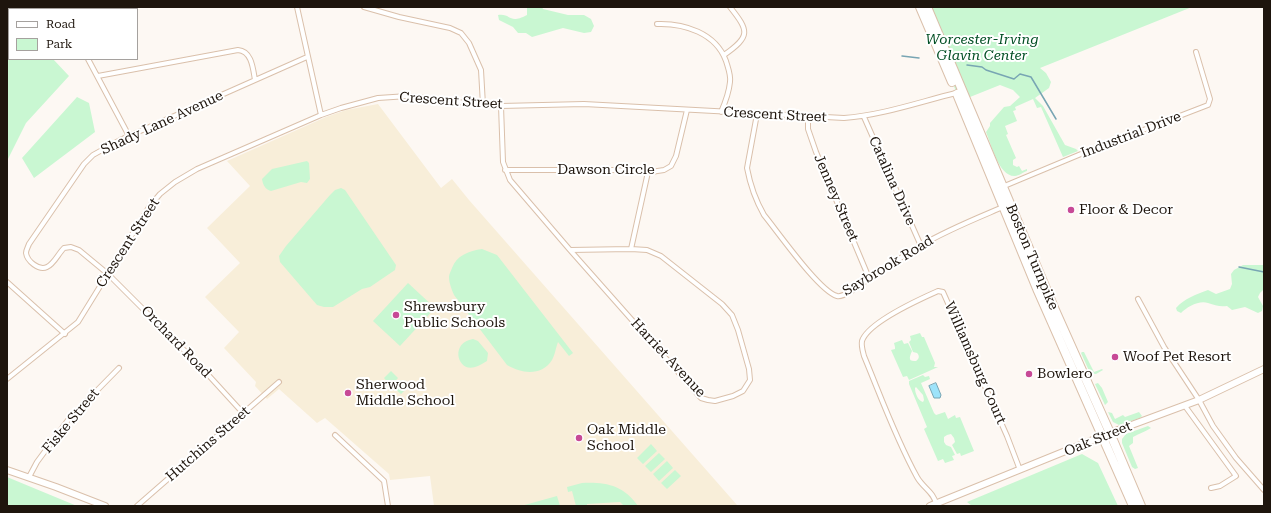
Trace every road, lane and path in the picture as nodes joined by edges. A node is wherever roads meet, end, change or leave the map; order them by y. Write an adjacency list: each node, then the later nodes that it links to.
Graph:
1 (302, 7): 6 (street)
2 (364, 7): 15 (street)
3 (730, 7): 9 (street)
4 (920, 7): 14 (highway, Boston Turnpike)
5 (927, 7): 26 (highway, Boston Turnpike)
6 (297, 8): 10 (street)
7 (656, 24): 9 (street)
8 (1196, 52): 26 (street, Industrial Drive)
9 (724, 55): 18 (street)
10 (307, 57): 13 (street, Shady Lane Avenue); 20 (street)
11 (89, 60): 12 (street)
12 (98, 76): 13 (street); 23 (street)
13 (255, 80): 23 (street, Shady Lane Avenue)
14 (956, 93): 22 (street, Crescent Street); 27 (highway, Boston Turnpike)
15 (483, 105): 16 (street, Crescent Street); 20 (street, Crescent Street)
16 (501, 106): 17 (street, Crescent Street); 24 (street, Harriet Avenue)
17 (687, 110): 18 (street, Crescent Street); 25 (street, Dawson Circle)
18 (721, 112): 19 (street, Crescent Street)
19 (757, 114): 21 (street, Crescent Street); 32 (street, Saybrook Road)
20 (321, 115): 31 (street, Crescent Street)
21 (808, 117): 22 (street, Crescent Street); 32 (street, Jenney Street)
22 (864, 117): 28 (street, Catalina Drive)
23 (129, 136): 31 (street, Shady Lane Avenue)
24 (505, 170): 25 (street, Dawson Circle); 30 (street, Harriet Avenue)
25 (648, 172): 29 (street)
26 (1002, 187): 43 (highway, Boston Turnpike)
27 (1004, 206): 28 (street, Saybrook Road); 45 (highway, Boston Turnpike)
28 (921, 246): 32 (street, Saybrook Road)
29 (631, 249): 30 (street, Harriet Avenue); 30 (street, Harriet Avenue)
30 (570, 250)
31 (108, 274): 35 (street, Crescent Street); 42 (street, Orchard Road)
32 (869, 278)
33 (7, 282): 35 (street)
34 (1138, 298): 40 (street)
35 (65, 334): 38 (street, Crescent Street)
36 (119, 368): 48 (street, Fiske Street)
37 (1264, 370): 40 (street, Oak Street)
38 (7, 380)
39 (279, 382): 42 (street, Hutchins Street)
40 (1199, 400): 41 (street, Oak Street); 50 (street)
41 (1184, 406): 43 (street, Oak Street); 49 (street)
42 (243, 413): 53 (street, Hutchins Street)
43 (1110, 433): 45 (street, Oak Street); 56 (highway, Boston Turnpike)
44 (335, 435): 54 (street)
45 (1102, 437): 46 (street, Oak Street); 55 (highway, Boston Turnpike)
46 (1020, 470): 51 (street, Oak Street); 51 (street, Williamsburg Court)
47 (8, 472): 48 (street)
48 (29, 477): 52 (street)
49 (1211, 488)
50 (1264, 490)
51 (933, 505)
52 (105, 506)
53 (137, 506)
54 (388, 506)
55 (1133, 506)
56 (1141, 506)

